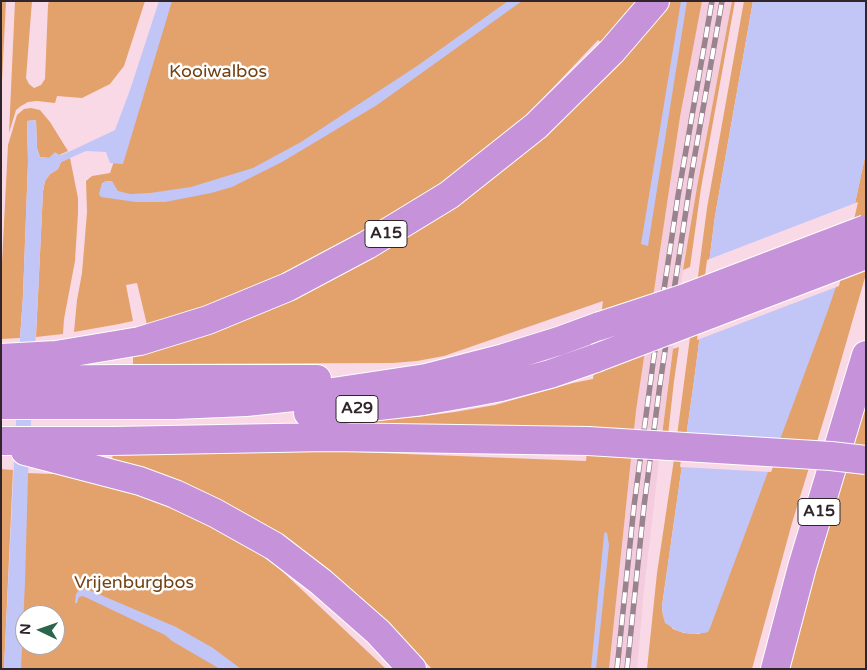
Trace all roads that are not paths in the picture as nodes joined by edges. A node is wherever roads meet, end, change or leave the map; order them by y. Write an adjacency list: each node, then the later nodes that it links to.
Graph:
1 (655, 1): 5 (highway, A15)
2 (866, 229): 8 (highway, A29, bridge)
3 (866, 255): 8 (highway, A29, bridge)
4 (866, 355): 12 (highway, A15)
5 (1, 358)
6 (1, 380): 8 (highway, A29)
7 (1, 405): 8 (highway, A29)
8 (114, 413): 9 (highway, A29); 10 (highway, A29, bridge)
9 (1, 443): 11 (highway, A29)
10 (866, 460)
11 (412, 669)
12 (775, 669)

